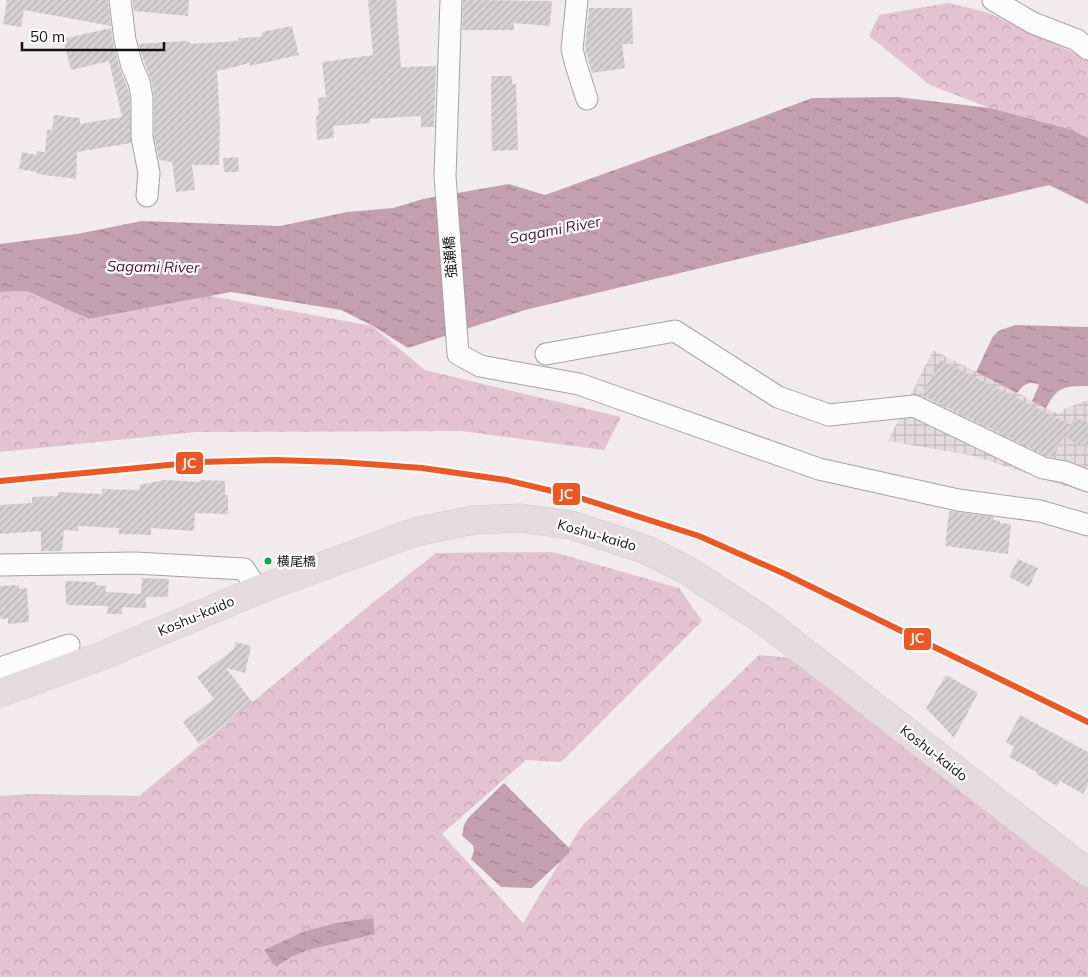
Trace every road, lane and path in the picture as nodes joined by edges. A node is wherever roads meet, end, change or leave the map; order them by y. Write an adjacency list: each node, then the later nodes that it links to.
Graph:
1 (120, 0): 7 (street)
2 (452, 0): 10 (street, 強瀬橋)
3 (577, 0): 6 (street)
4 (993, 0): 5 (street)
5 (1088, 49)
6 (587, 98)
7 (147, 196)
8 (546, 354): 9 (street)
9 (1088, 481)
10 (1088, 524)
11 (0, 565): 12 (street)
12 (258, 590): 15 (highway, Koshu-kaido); 16 (highway, Koshu-kaido)
13 (69, 645): 14 (street)
14 (0, 668)
15 (0, 694)
16 (1088, 873)

